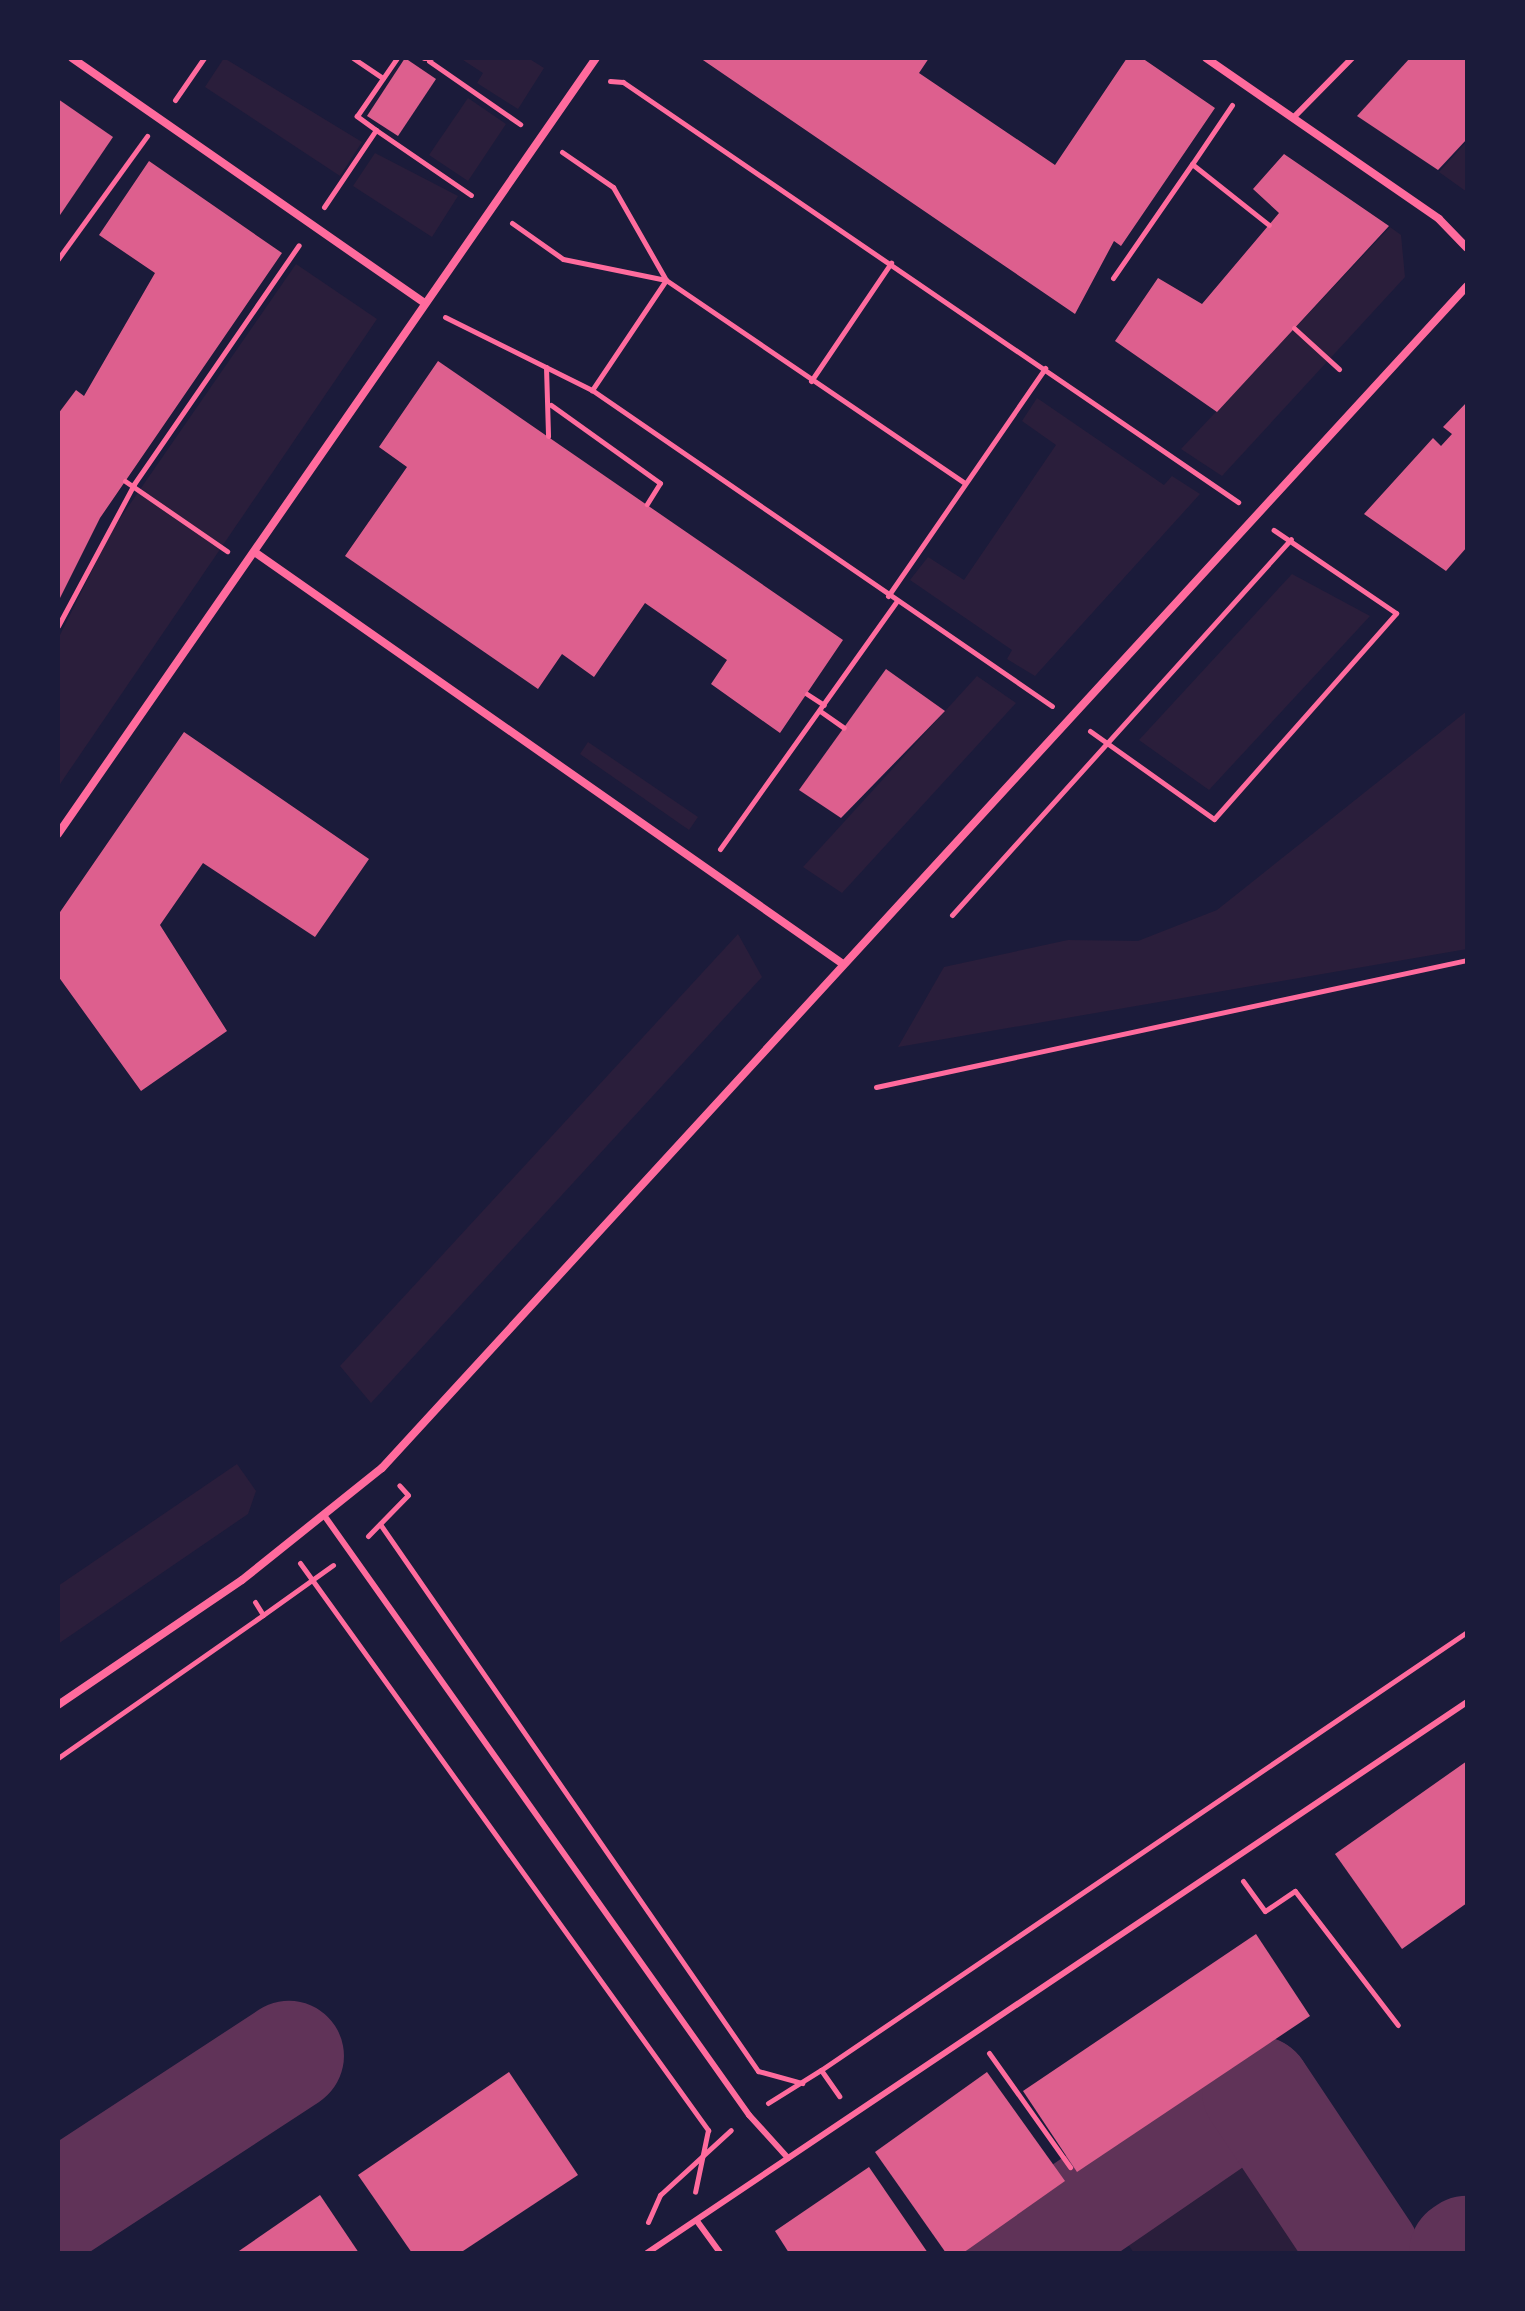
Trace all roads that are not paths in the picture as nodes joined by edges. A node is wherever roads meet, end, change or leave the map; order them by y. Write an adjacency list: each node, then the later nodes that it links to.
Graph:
1 (72, 58): 8 (street)
2 (596, 58): 8 (street)
3 (1206, 58): 5 (street)
4 (1352, 58): 5 (lane)
5 (1294, 117): 6 (street)
6 (1467, 248)
7 (1467, 286): 11 (street)
8 (424, 303): 9 (street)
9 (256, 553): 10 (street); 11 (street)
10 (58, 834)
11 (843, 964): 12 (street)
12 (326, 1518): 14 (street); 15 (lane)
13 (1467, 1702): 15 (lane)
14 (58, 1705)
15 (788, 2158): 16 (lane)
16 (697, 2221): 17 (lane); 18 (lane)
17 (647, 2253)
18 (720, 2253)

